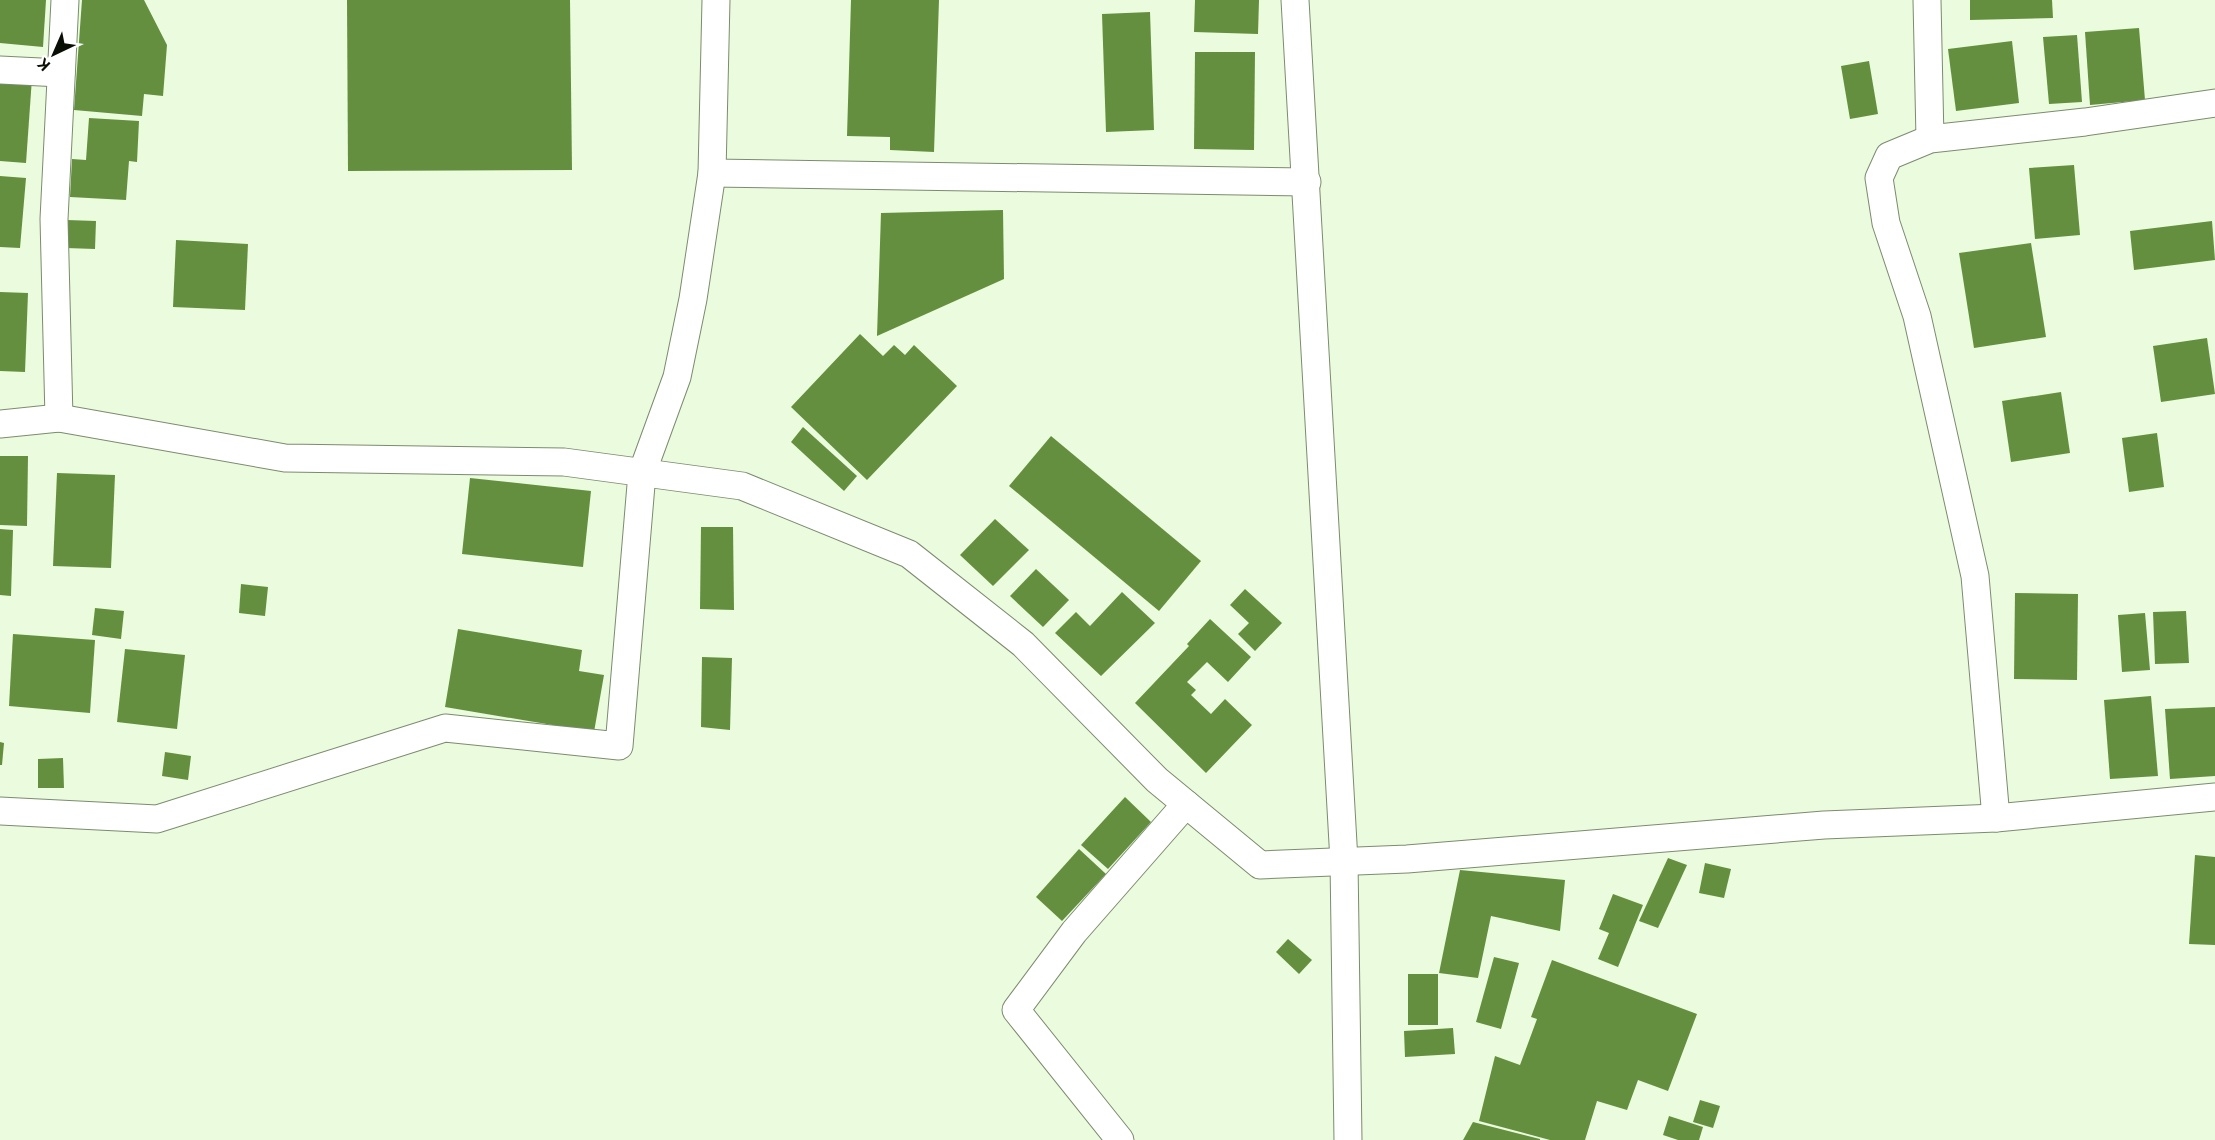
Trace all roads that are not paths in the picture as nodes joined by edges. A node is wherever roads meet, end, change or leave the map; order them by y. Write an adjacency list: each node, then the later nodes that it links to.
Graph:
1 (65, 0): 6 (street)
2 (716, 0): 9 (street)
3 (1295, 0): 10 (street)
4 (1927, 0): 8 (street)
5 (0, 70): 6 (street)
6 (61, 73): 11 (street)
7 (2215, 103): 8 (street)
8 (1930, 139): 17 (street)
9 (712, 173): 10 (street); 13 (street)
10 (1307, 182): 18 (street)
11 (59, 418): 12 (street); 13 (street)
12 (0, 424)
13 (642, 473): 15 (street); 16 (street)
14 (2215, 797): 17 (street)
15 (1186, 804): 18 (street); 19 (street)
16 (0, 811)
17 (1996, 818): 18 (street)
18 (1344, 861): 20 (street)
19 (1120, 1140)
20 (1348, 1140)

